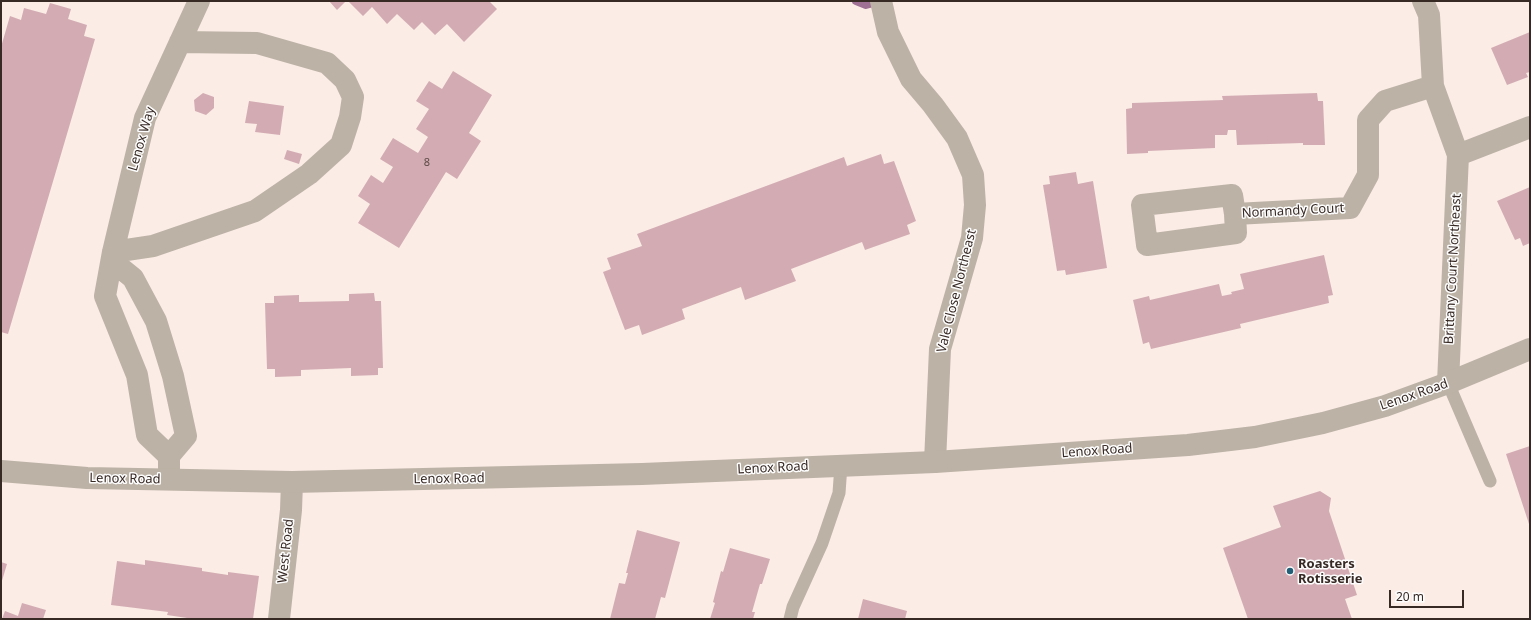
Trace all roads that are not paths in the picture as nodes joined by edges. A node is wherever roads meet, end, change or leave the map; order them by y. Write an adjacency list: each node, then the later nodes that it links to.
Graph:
1 (199, 1): 4 (street, Lenox Way)
2 (881, 1): 15 (street, Vale Close Northeast)
3 (1423, 1): 5 (street)
4 (180, 42): 9 (street, Lenox Way); 9 (street)
5 (1433, 86): 7 (street); 8 (street, Normandy Court)
6 (1530, 127): 7 (street)
7 (1458, 154): 13 (street, Brittany Court Northeast)
8 (1235, 214)
9 (112, 256): 11 (street); 12 (street, Lenox Way)
10 (1530, 349): 13 (street, Lenox Road)
11 (170, 367): 12 (street); 14 (street)
12 (137, 375): 14 (street, Lenox Way)
13 (1448, 383): 15 (street, Lenox Road); 19 (lane)
14 (169, 456): 18 (street)
15 (935, 462): 16 (street, Lenox Road)
16 (841, 465): 20 (street, Lenox Road); 22 (lane)
17 (1, 471): 18 (street, Lenox Road)
18 (170, 480): 20 (street, Lenox Road)
19 (1490, 481)
20 (292, 482): 21 (street, West Road)
21 (279, 619)
22 (790, 619)

